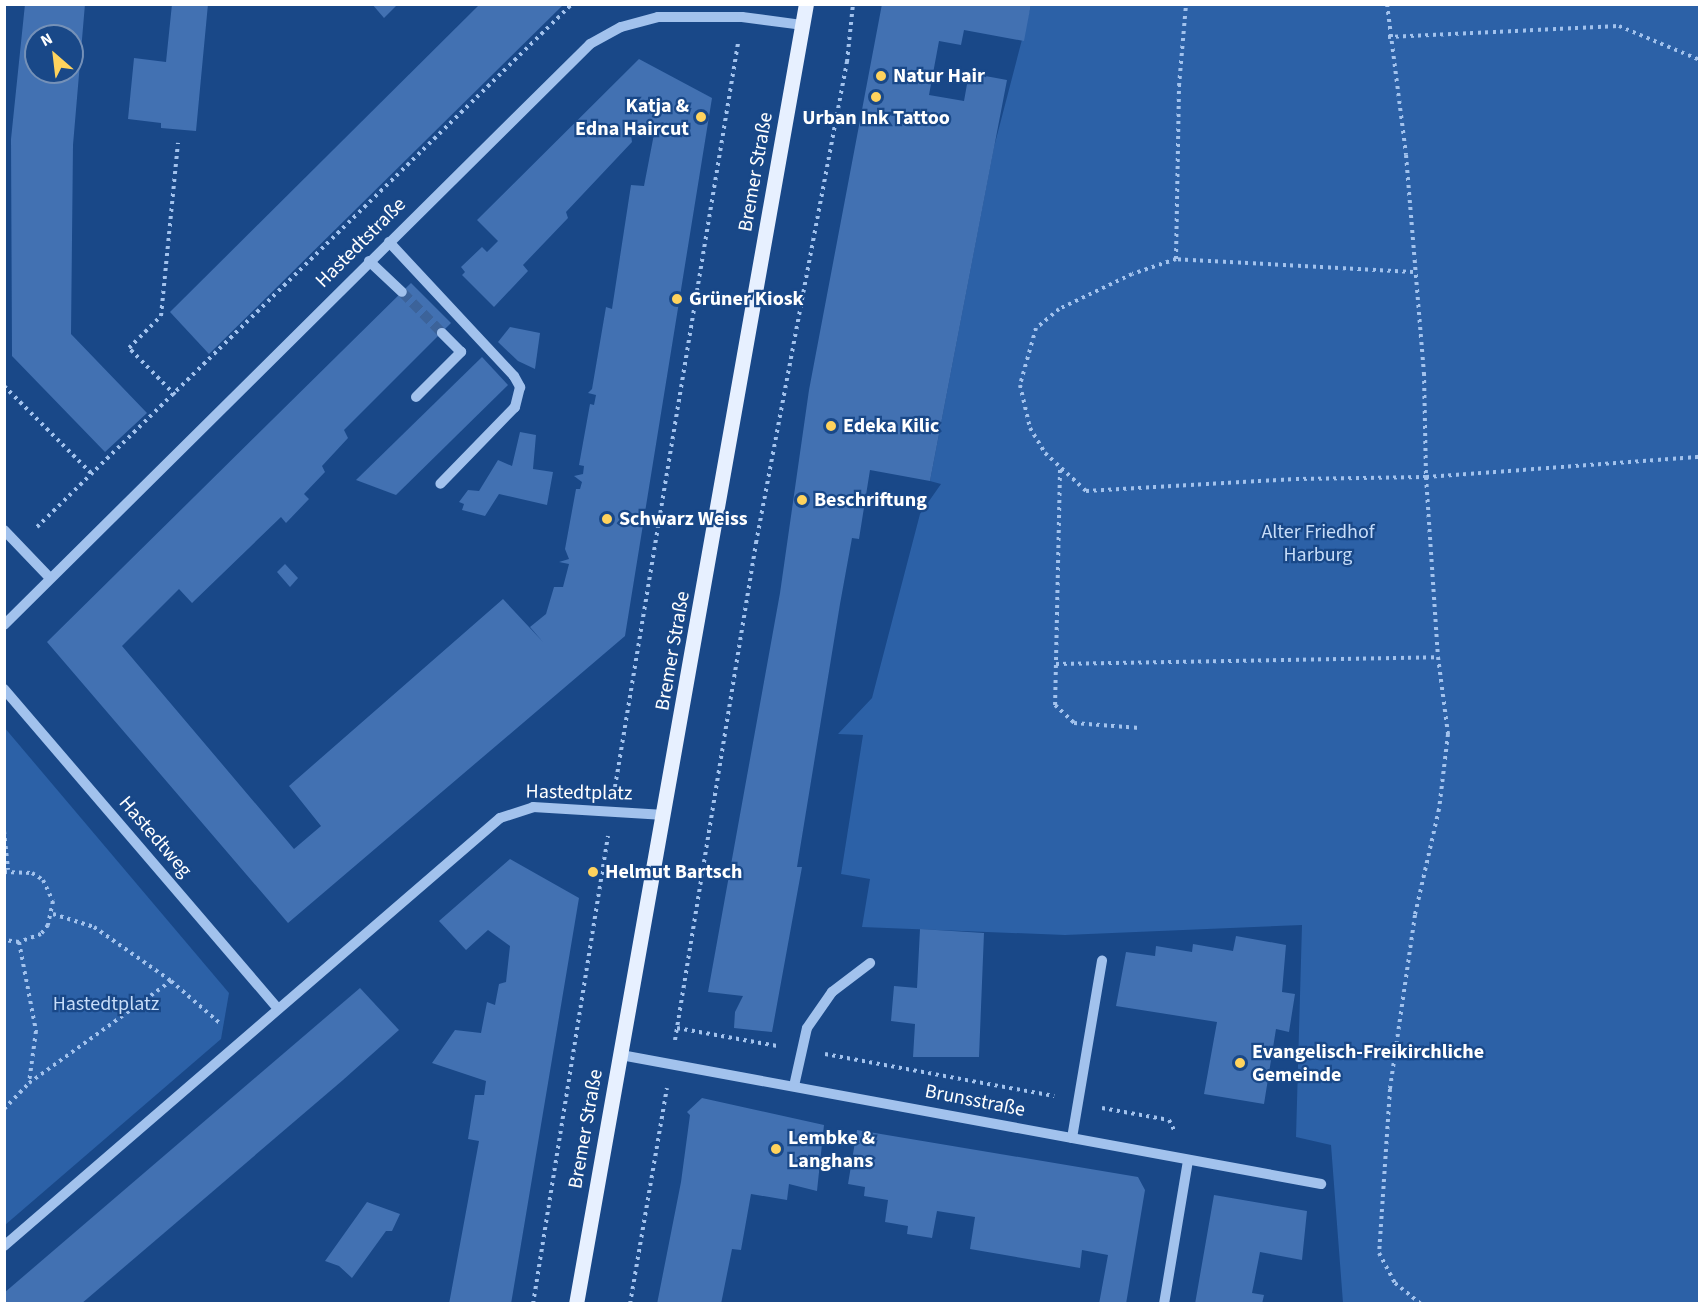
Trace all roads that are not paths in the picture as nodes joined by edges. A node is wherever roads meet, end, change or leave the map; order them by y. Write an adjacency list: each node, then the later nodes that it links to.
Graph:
1 (806, 4): 2 (main road, Bremer Straße)
2 (803, 25): 3 (street, Hastedtstraße); 13 (main road, Bremer Straße)
3 (389, 242): 4 (street, Hastedtstraße); 8 (street)
4 (369, 261): 5 (street); 10 (street, Hastedtstraße)
5 (402, 292)
6 (442, 333): 7 (street)
7 (416, 397)
8 (440, 484)
9 (4, 530): 10 (street)
10 (49, 578): 11 (street, Hastedtstraße)
11 (4, 625)
12 (4, 689): 16 (street, Hastedtweg)
13 (665, 815): 16 (street, Hastedtplatz); 17 (main road, Bremer Straße)
14 (1102, 961): 19 (street)
15 (870, 963): 18 (street)
16 (277, 1008): 22 (street, Hastedtplatz)
17 (621, 1055): 18 (street, Brunsstraße); 23 (main road, Bremer Straße)
18 (794, 1086): 19 (street, Brunsstraße)
19 (1072, 1138): 20 (street, Brunsstraße)
20 (1188, 1160): 21 (street, Brunsstraße); 24 (street)
21 (1321, 1184)
22 (4, 1246)
23 (576, 1304)
24 (1164, 1304)

